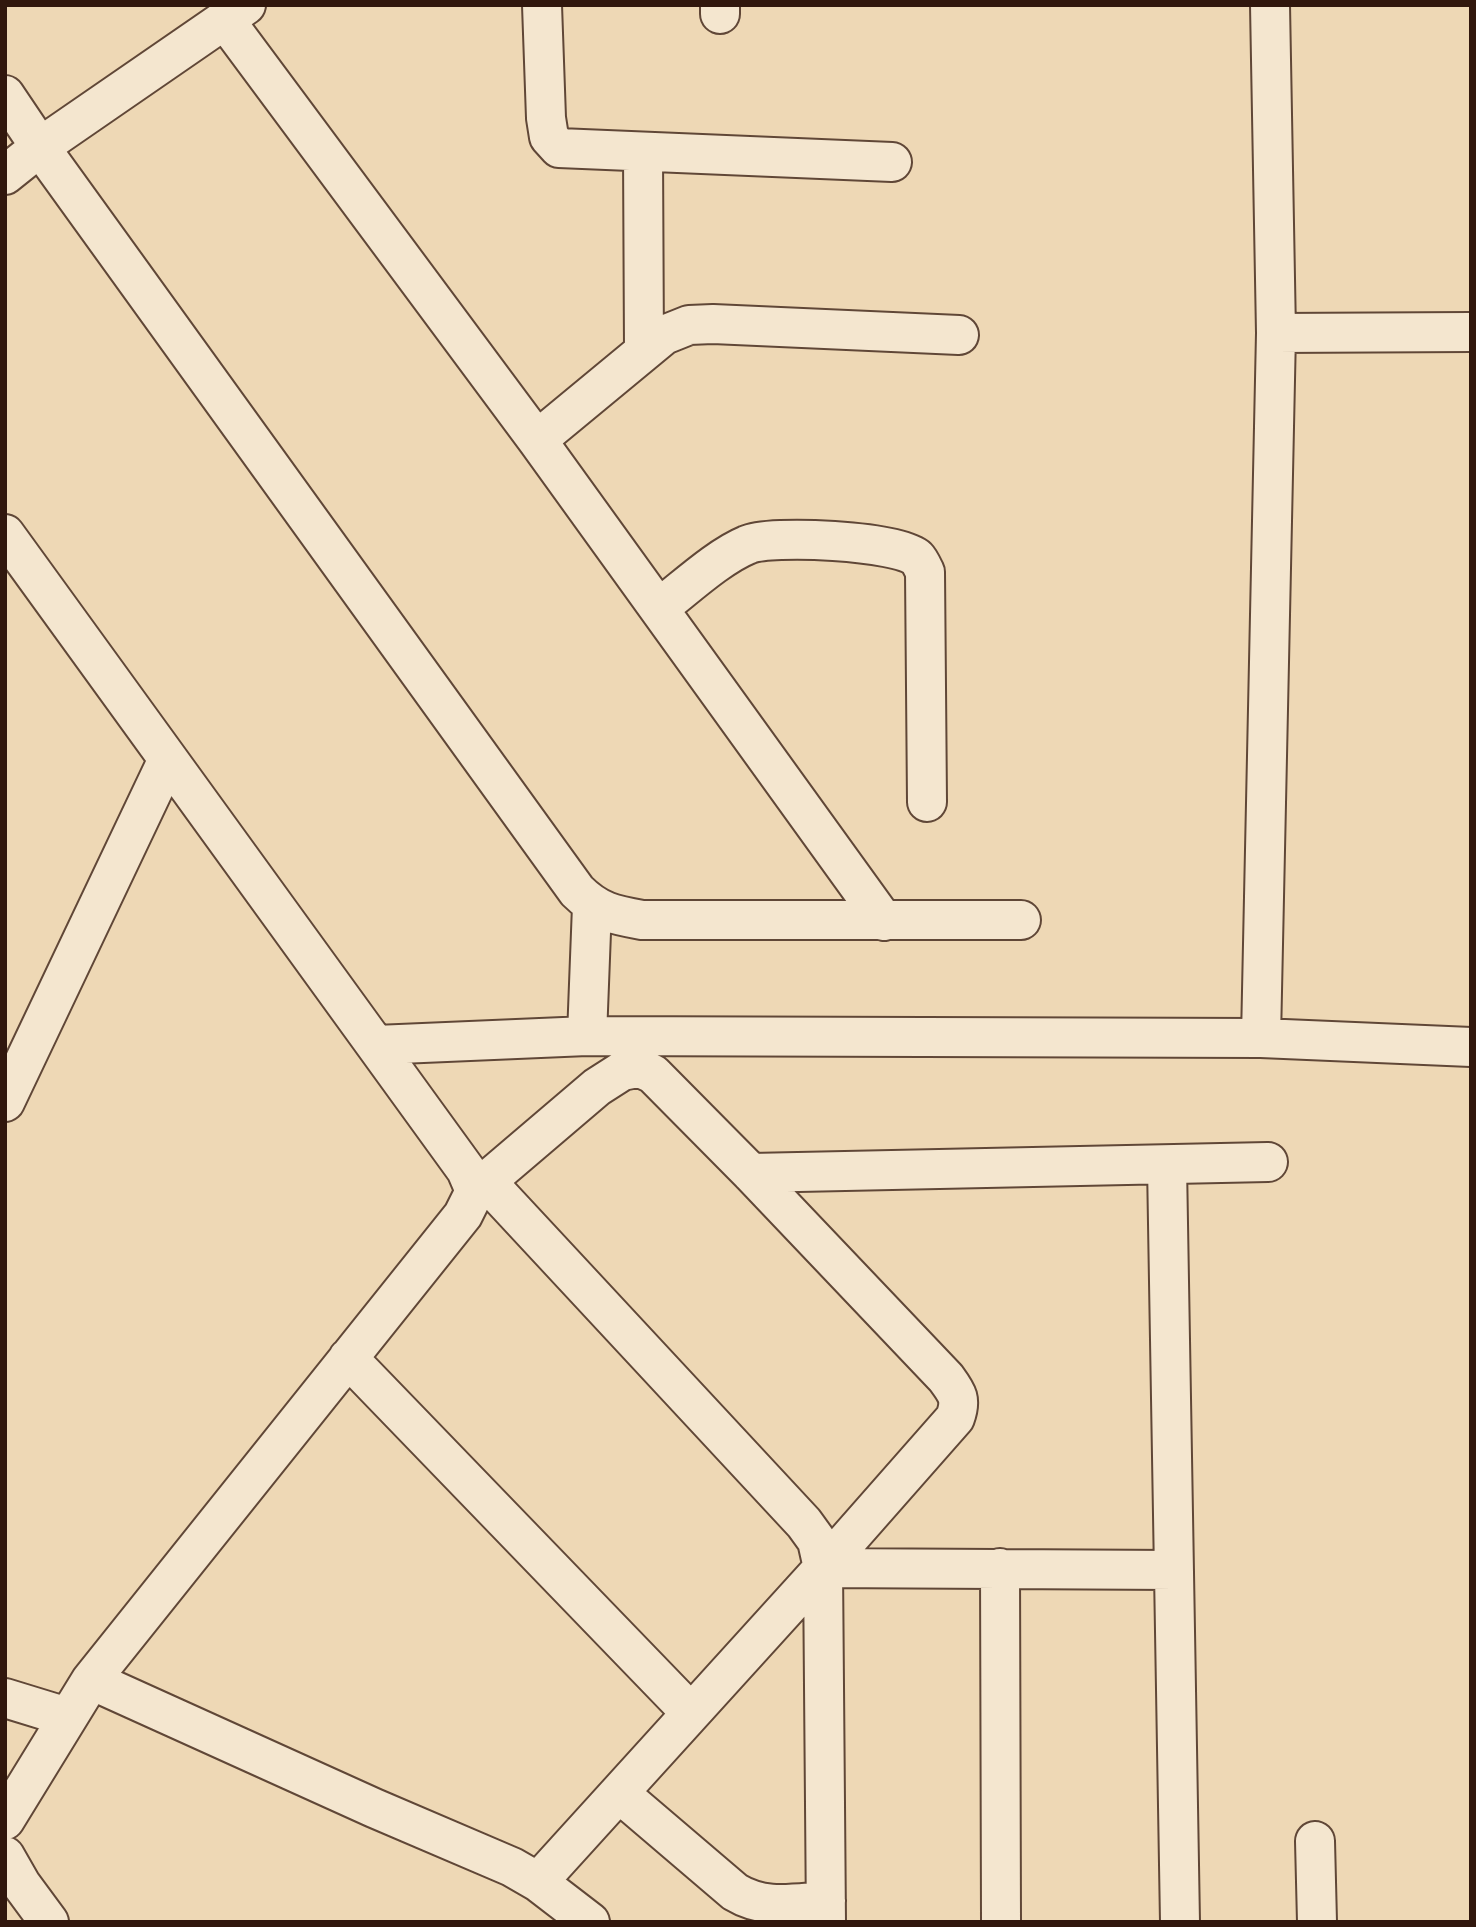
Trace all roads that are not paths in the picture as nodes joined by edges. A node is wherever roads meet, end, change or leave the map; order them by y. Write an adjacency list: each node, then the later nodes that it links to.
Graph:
1 (542, 5): 6 (street)
2 (1270, 5): 10 (street)
3 (235, 13): 5 (street); 13 (street)
4 (5, 95): 5 (street)
5 (40, 147): 8 (street); 18 (street)
6 (643, 152): 7 (street); 12 (street)
7 (892, 162)
8 (5, 174)
9 (1471, 332): 10 (street)
10 (1276, 333): 22 (street)
11 (959, 335): 12 (street)
12 (644, 351): 13 (street)
13 (537, 440): 15 (street)
14 (5, 534): 16 (street)
15 (659, 608): 17 (street); 20 (street)
16 (168, 759): 23 (street); 25 (street)
17 (927, 802)
18 (593, 906): 20 (street); 21 (street)
19 (1021, 920): 20 (street)
20 (884, 921)
21 (587, 1036): 22 (street); 23 (street)
22 (1261, 1038): 24 (street)
23 (376, 1045): 29 (street)
24 (1471, 1048)
25 (5, 1102)
26 (1268, 1162): 27 (street)
27 (1167, 1165): 28 (street); 33 (street)
28 (751, 1173): 29 (street); 31 (street)
29 (481, 1186): 30 (street); 31 (street)
30 (348, 1358): 34 (street); 36 (street)
31 (823, 1568): 32 (street); 36 (street); 43 (street)
32 (1000, 1568): 33 (street); 46 (street)
33 (1174, 1570): 47 (street)
34 (91, 1680): 37 (street); 42 (street)
35 (5, 1698): 37 (street)
36 (691, 1713): 38 (street)
37 (68, 1717): 39 (street)
38 (619, 1793): 42 (street); 43 (street)
39 (5, 1820)
40 (1315, 1841): 48 (street)
41 (5, 1856): 44 (street)
42 (538, 1882): 45 (street)
43 (826, 1911)
44 (49, 1922)
45 (590, 1922)
46 (1001, 1922)
47 (1180, 1922)
48 (1317, 1922)

